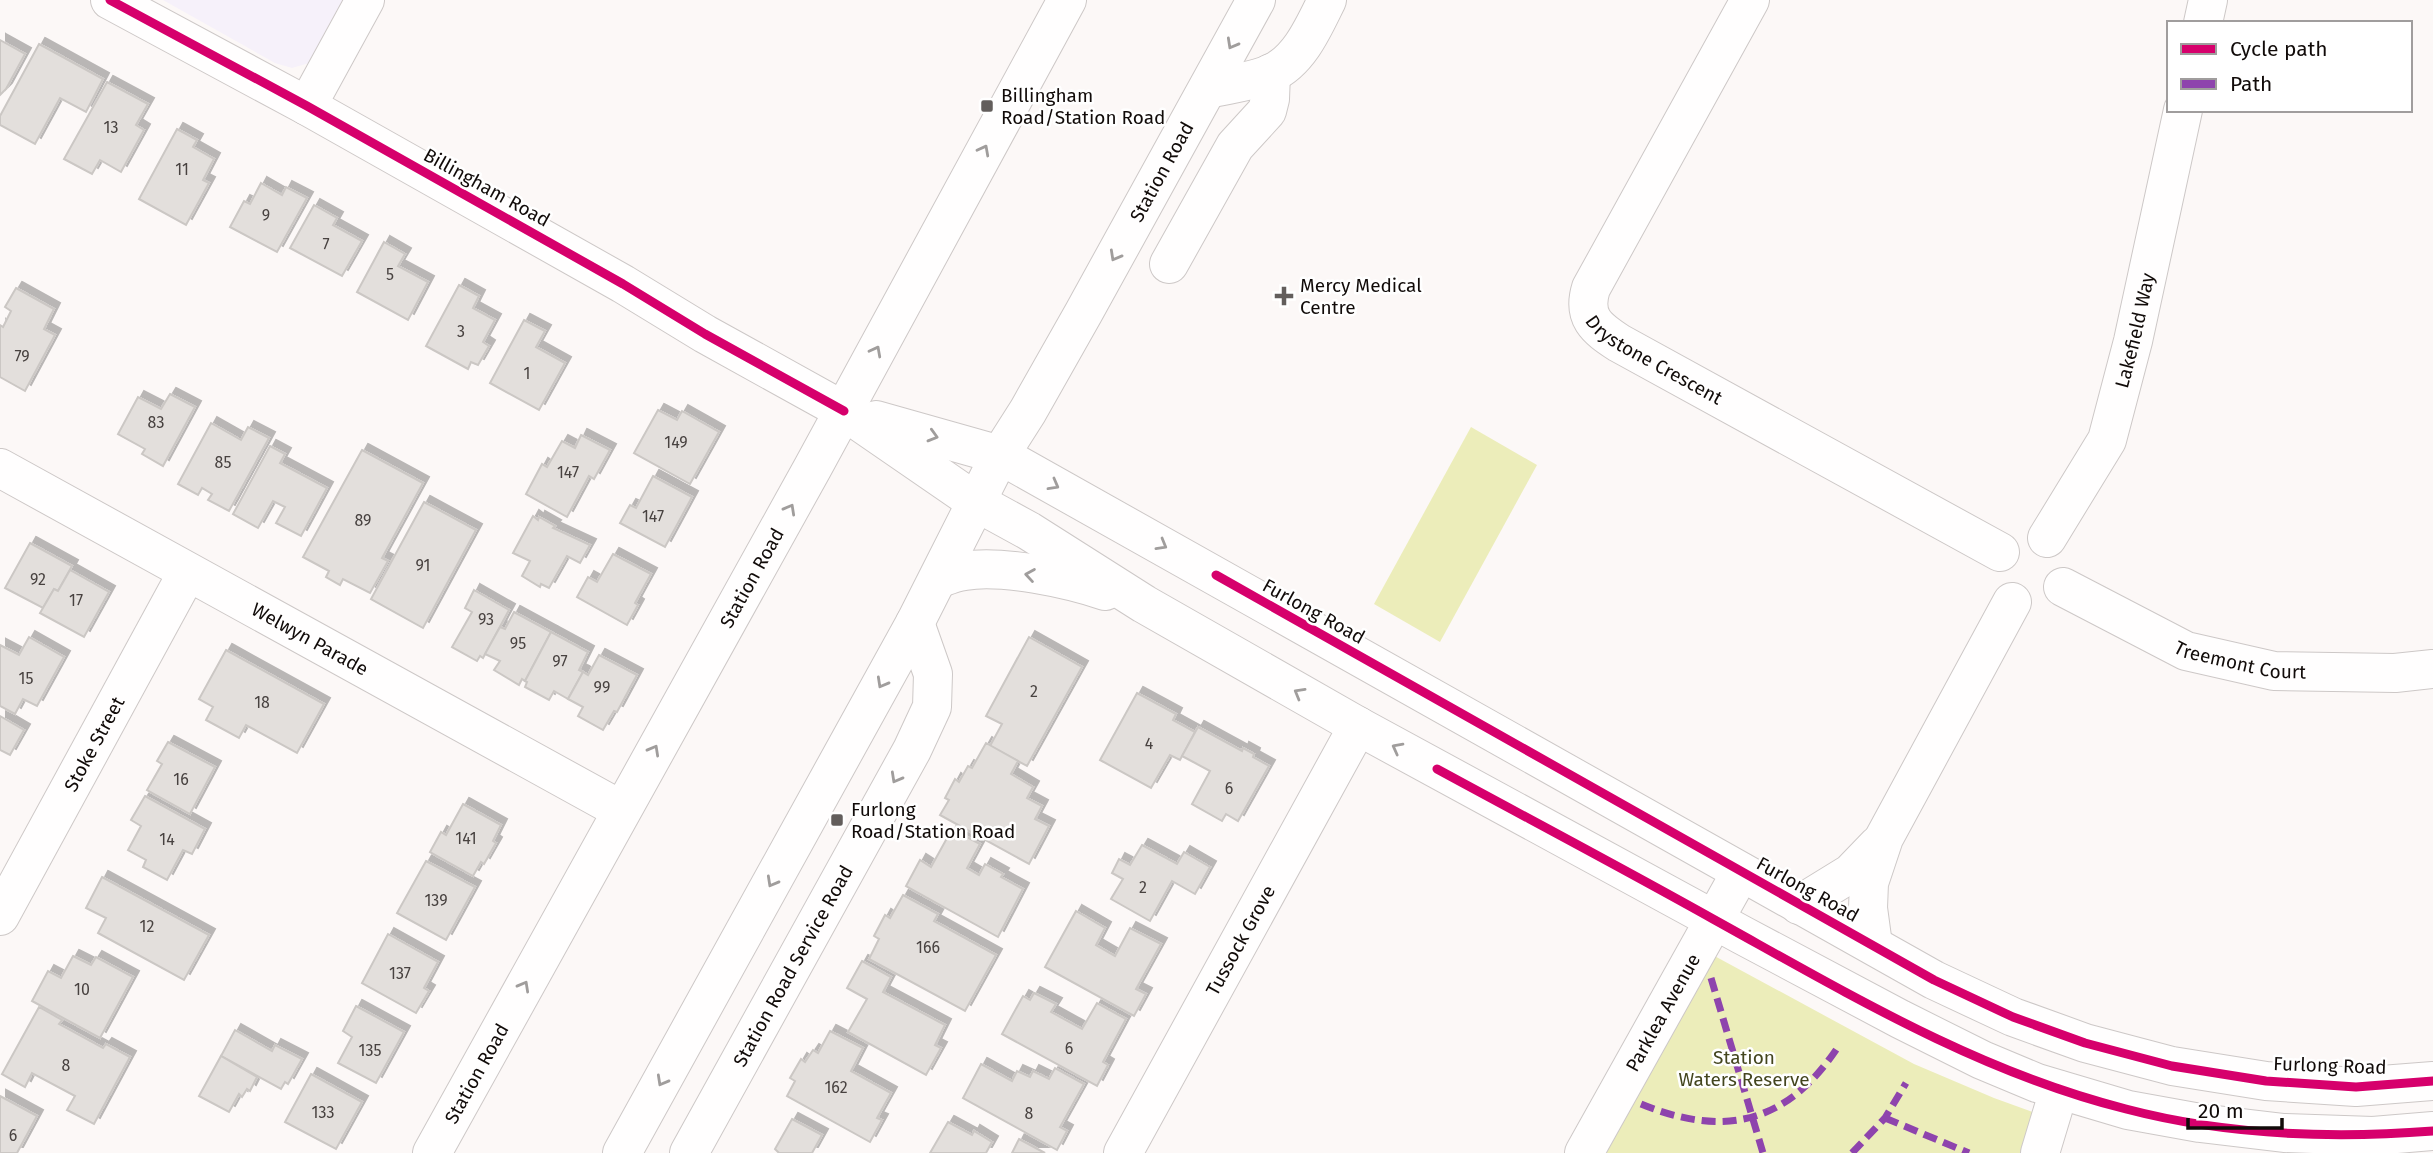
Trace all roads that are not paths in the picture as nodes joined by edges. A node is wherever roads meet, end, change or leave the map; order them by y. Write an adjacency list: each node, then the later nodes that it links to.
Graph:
1 (110, 0): 11 (main road, Billingham Road)
2 (365, 0): 11 (main road)
3 (1067, 0): 14 (main road, Station Road, one-way to 3)
4 (1256, 0): 10 (main road, Station Road, one-way to 10)
5 (1327, 0): 9 (main road)
6 (1750, 0): 19 (main road, Drystone Crescent)
7 (2207, 0): 8 (main road)
8 (2203, 21)
9 (1271, 73): 10 (main road); 13 (main road)
10 (1208, 89): 15 (main road, Station Road, one-way to 15)
11 (307, 106): 14 (main road, Billingham Road)
12 (2183, 112): 18 (main road, Lakefield Way)
13 (1169, 264)
14 (844, 411): 15 (main road, Furlong Road, one-way to 15); 17 (main road); 28 (main road, Station Road, one-way to 14)
15 (1000, 455): 17 (main road, Station Road); 30 (main road, Furlong Road, one-way to 30)
16 (0, 468): 20 (main road, Welwyn Parade)
17 (976, 502): 21 (main road, Station Road); 24 (main road)
18 (2048, 538): 19 (main road); 22 (main road)
19 (2000, 552): 23 (main road)
20 (187, 573): 28 (main road, Welwyn Parade); 32 (main road, Stoke Street)
21 (938, 579): 24 (main road, one-way to 21); 25 (main road, Station Road)
22 (2063, 587): 23 (main road); 26 (main road, Treemont Court)
23 (2012, 602): 29 (main road)
24 (1144, 604): 27 (main road, one-way to 24)
25 (915, 623): 39 (main road, Station Road, one-way to 39); 40 (main road, Station Road Service Road, one-way to 40)
26 (2433, 669)
27 (1358, 726): 33 (main road, one-way to 27); 41 (main road, Tussock Grove)
28 (621, 810): 38 (main road, Station Road, one-way to 28)
29 (1884, 838): 31 (main road); 34 (main road)
30 (1741, 872): 31 (main road, Furlong Road); 33 (main road, Parklea Avenue)
31 (1799, 905): 34 (main road, Furlong Road)
32 (0, 916)
33 (1714, 919): 36 (main road); 42 (main road, Parklea Avenue)
34 (1873, 945): 35 (main road, Furlong Road)
35 (2433, 1081)
36 (2059, 1090): 37 (main road); 43 (main road)
37 (2433, 1131)
38 (432, 1153)
39 (622, 1153)
40 (690, 1153)
41 (1123, 1153)
42 (1584, 1153)
43 (2040, 1153)

